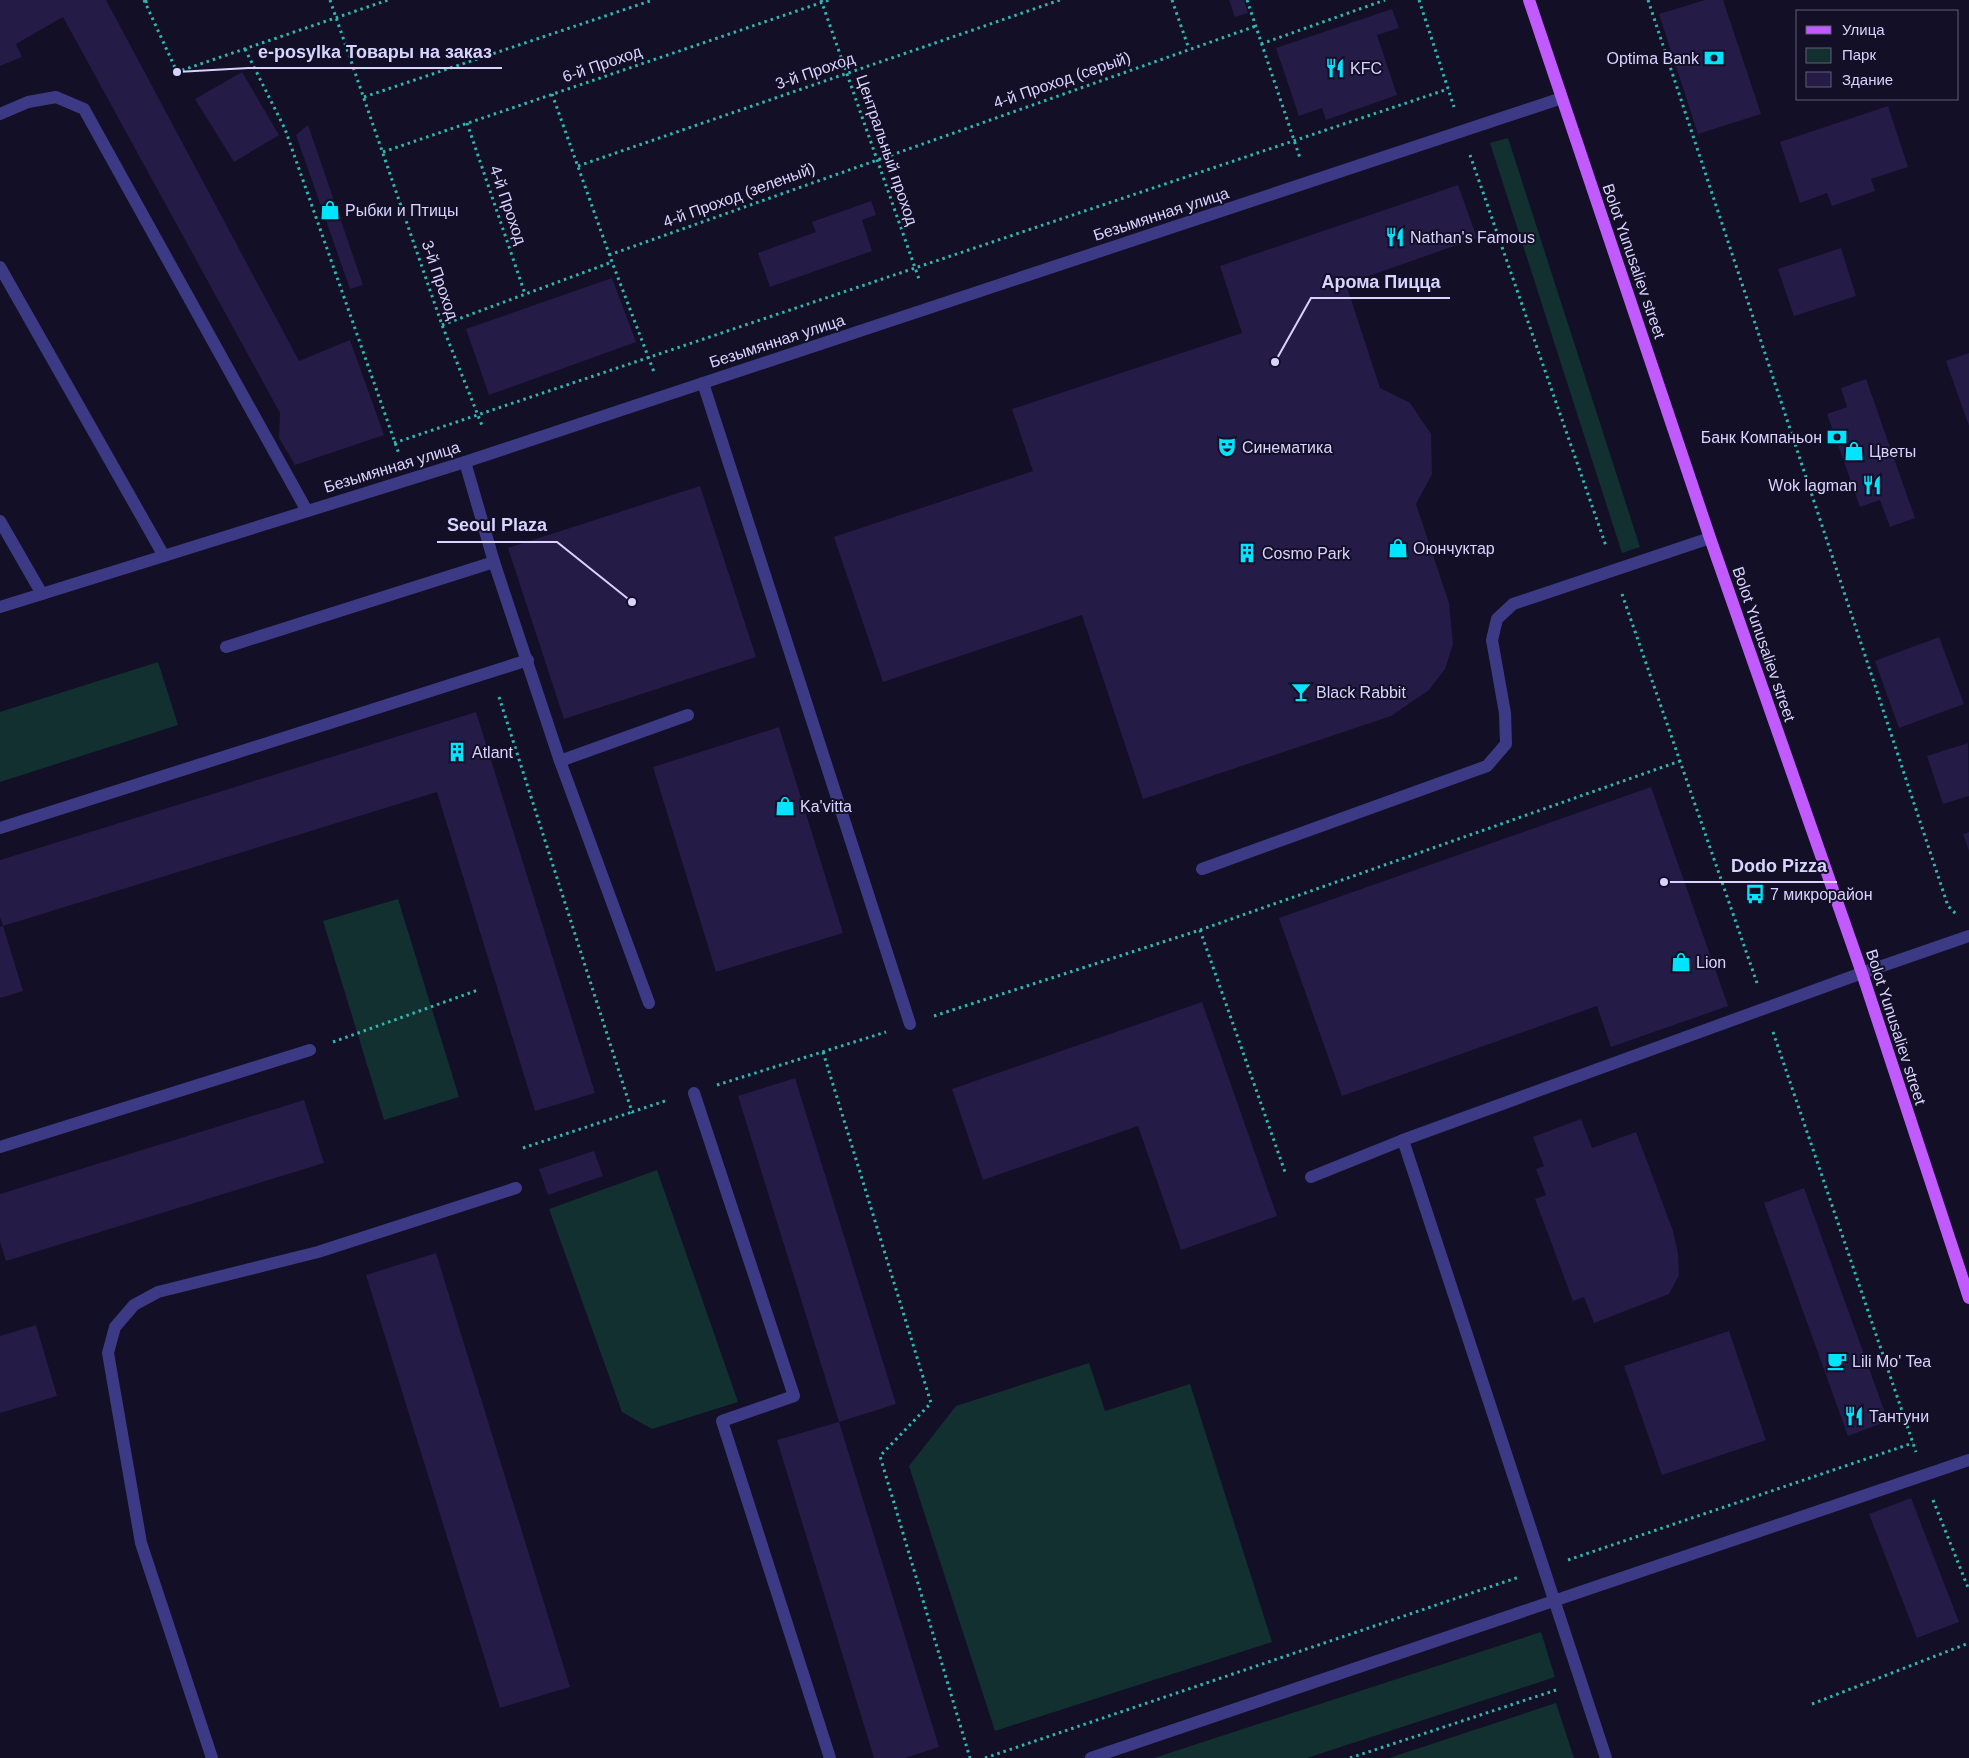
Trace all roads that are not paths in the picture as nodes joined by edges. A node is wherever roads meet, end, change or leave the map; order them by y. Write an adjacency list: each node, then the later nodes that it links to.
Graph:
1 (1529, 0): 2 (main road, Bolot Yunusaliev street)
2 (1562, 98): 5 (street, Безымянная улица); 9 (main road, Bolot Yunusaliev street)
3 (0, 114): 7 (street)
4 (0, 267): 10 (street)
5 (703, 383): 6 (street, Безымянная улица); 23 (street)
6 (465, 462): 7 (street, Безымянная улица); 11 (street)
7 (306, 511): 10 (street, Безымянная улица)
8 (0, 521): 12 (street)
9 (1710, 538): 19 (street); 21 (main road, Bolot Yunusaliev street)
10 (164, 556): 12 (street, Безымянная улица)
11 (494, 562): 14 (street); 15 (street)
12 (42, 594): 13 (street, Безымянная улица)
13 (0, 607)
14 (226, 647)
15 (528, 660): 17 (street); 18 (street)
16 (688, 715): 17 (street)
17 (560, 761): 22 (street)
18 (0, 828)
19 (1202, 869)
20 (1969, 936): 21 (street)
21 (1862, 973): 26 (street); 30 (main road, Bolot Yunusaliev street)
22 (649, 1004)
23 (910, 1024)
24 (310, 1050): 27 (street)
25 (694, 1093): 34 (street)
26 (1403, 1140): 28 (street); 32 (street)
27 (0, 1147)
28 (1312, 1177)
29 (516, 1188): 33 (street)
30 (1969, 1298)
31 (1969, 1460): 32 (street)
32 (1554, 1601): 35 (street); 36 (street)
33 (212, 1758)
34 (830, 1758)
35 (1091, 1758)
36 (1606, 1758)

